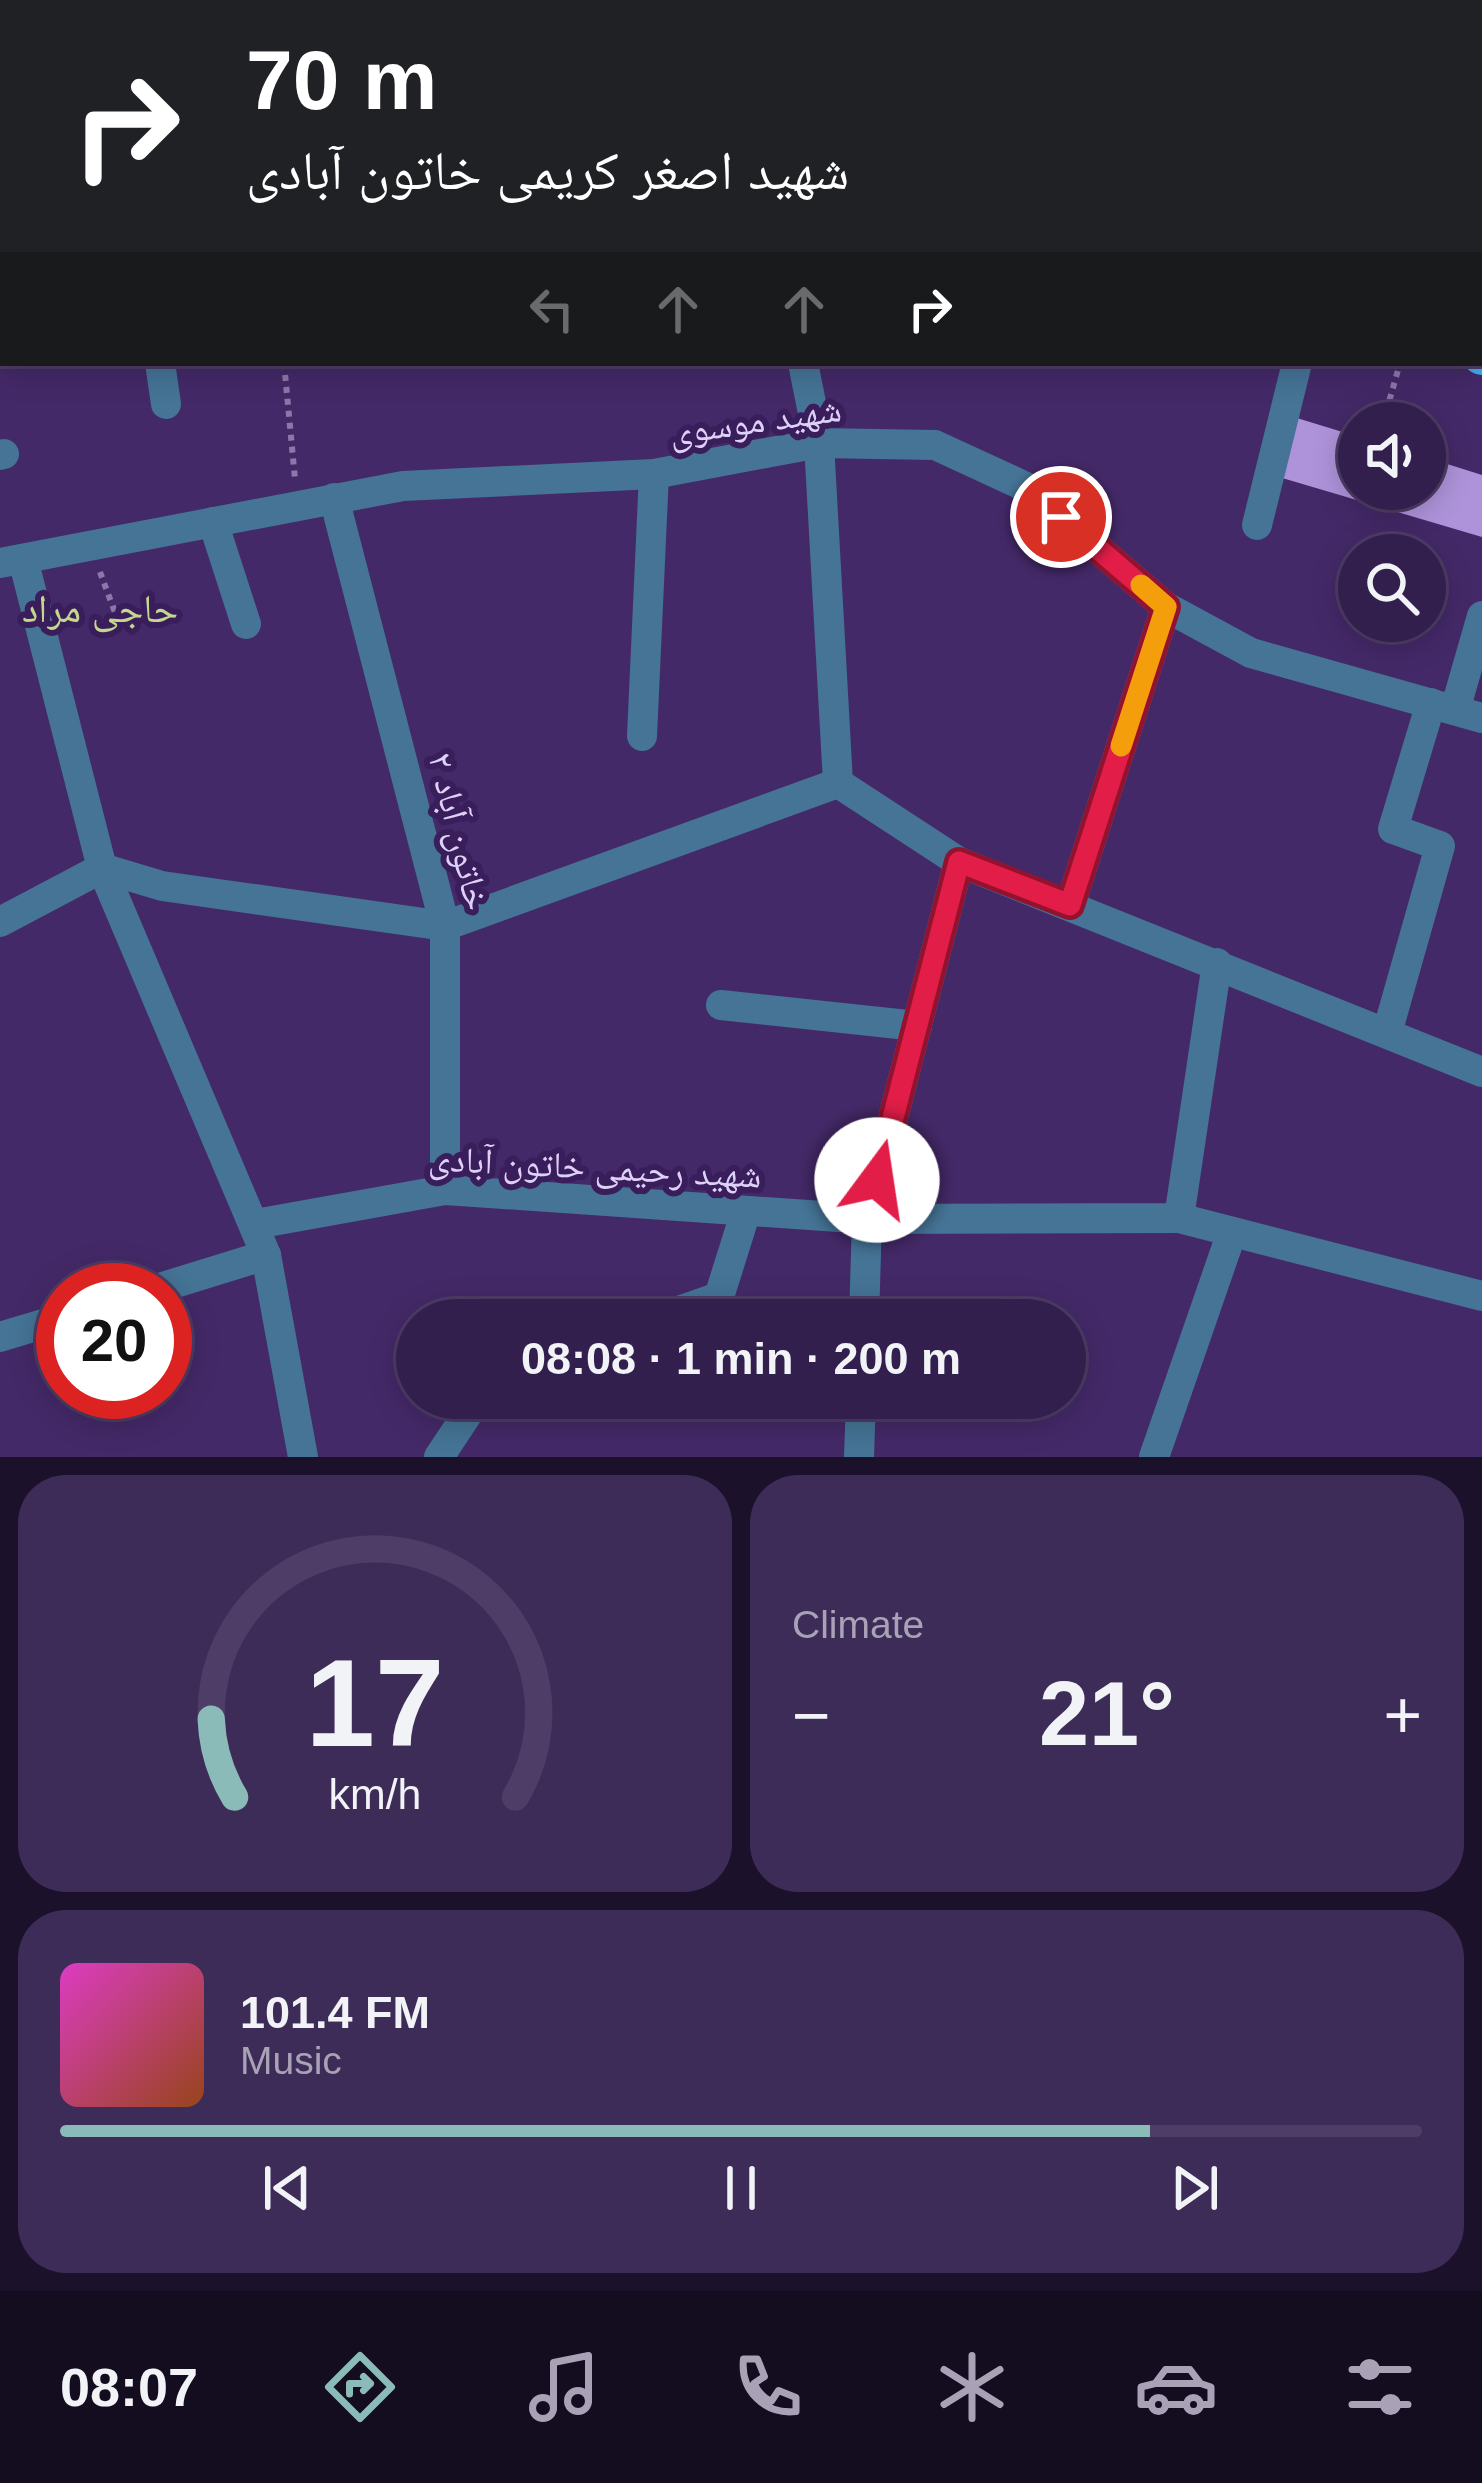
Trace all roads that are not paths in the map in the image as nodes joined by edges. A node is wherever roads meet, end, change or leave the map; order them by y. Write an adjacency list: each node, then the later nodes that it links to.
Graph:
1 (160, 366): 4 (street)
2 (804, 366): 5 (street)
3 (1296, 366): 9 (street)
4 (166, 404)
5 (819, 443): 6 (street, شهید موسوی); 11 (street, شهید موسوی); 16 (street)
6 (654, 474): 7 (street, شهید موسوی); 15 (street)
7 (334, 498): 8 (street, شهید موسوی); 21 (street, خاتون آباد ۲)
8 (213, 522): 10 (street, شهید موسوی); 13 (street)
9 (1257, 525)
10 (11, 561): 18 (street)
11 (1166, 607): 14 (street, شهید موسوی); 19 (street)
12 (1482, 616): 14 (street)
13 (246, 624)
14 (1456, 710): 25 (street)
15 (642, 736)
16 (838, 783): 17 (street); 21 (street)
17 (959, 862): 19 (street); 24 (street)
18 (101, 868): 20 (street); 21 (street); 31 (street)
19 (1070, 905): 22 (street)
20 (0, 922)
21 (446, 926): 27 (street, خاتون آباد ۲)
22 (1217, 963): 25 (street); 29 (street)
23 (721, 1005): 24 (street)
24 (917, 1026): 30 (street)
25 (1387, 1033): 26 (street)
26 (1482, 1072)
27 (445, 1190): 28 (street, شهید رحیمی خاتون آبادی); 31 (street, شهید رحیمی خاتون آبادی)
28 (746, 1210): 30 (street, شهید رحیمی خاتون آبادی); 36 (street)
29 (1180, 1218): 30 (street, شهید رحیمی خاتون آبادی); 32 (street, شهید رحیمی خاتون آبادی)
30 (867, 1219): 37 (street)
31 (256, 1224): 33 (street)
32 (1232, 1232): 35 (street, شهید رحیمی خاتون آبادی); 45 (street)
33 (266, 1255): 34 (street); 43 (street)
34 (192, 1278)
35 (1482, 1296)
36 (713, 1299)
37 (865, 1299)
38 (36, 1326): 39 (street)
39 (0, 1337)
40 (465, 1419): 42 (street)
41 (860, 1419): 44 (street)
42 (444, 1455)
43 (303, 1457)
44 (859, 1457)
45 (1154, 1457)

